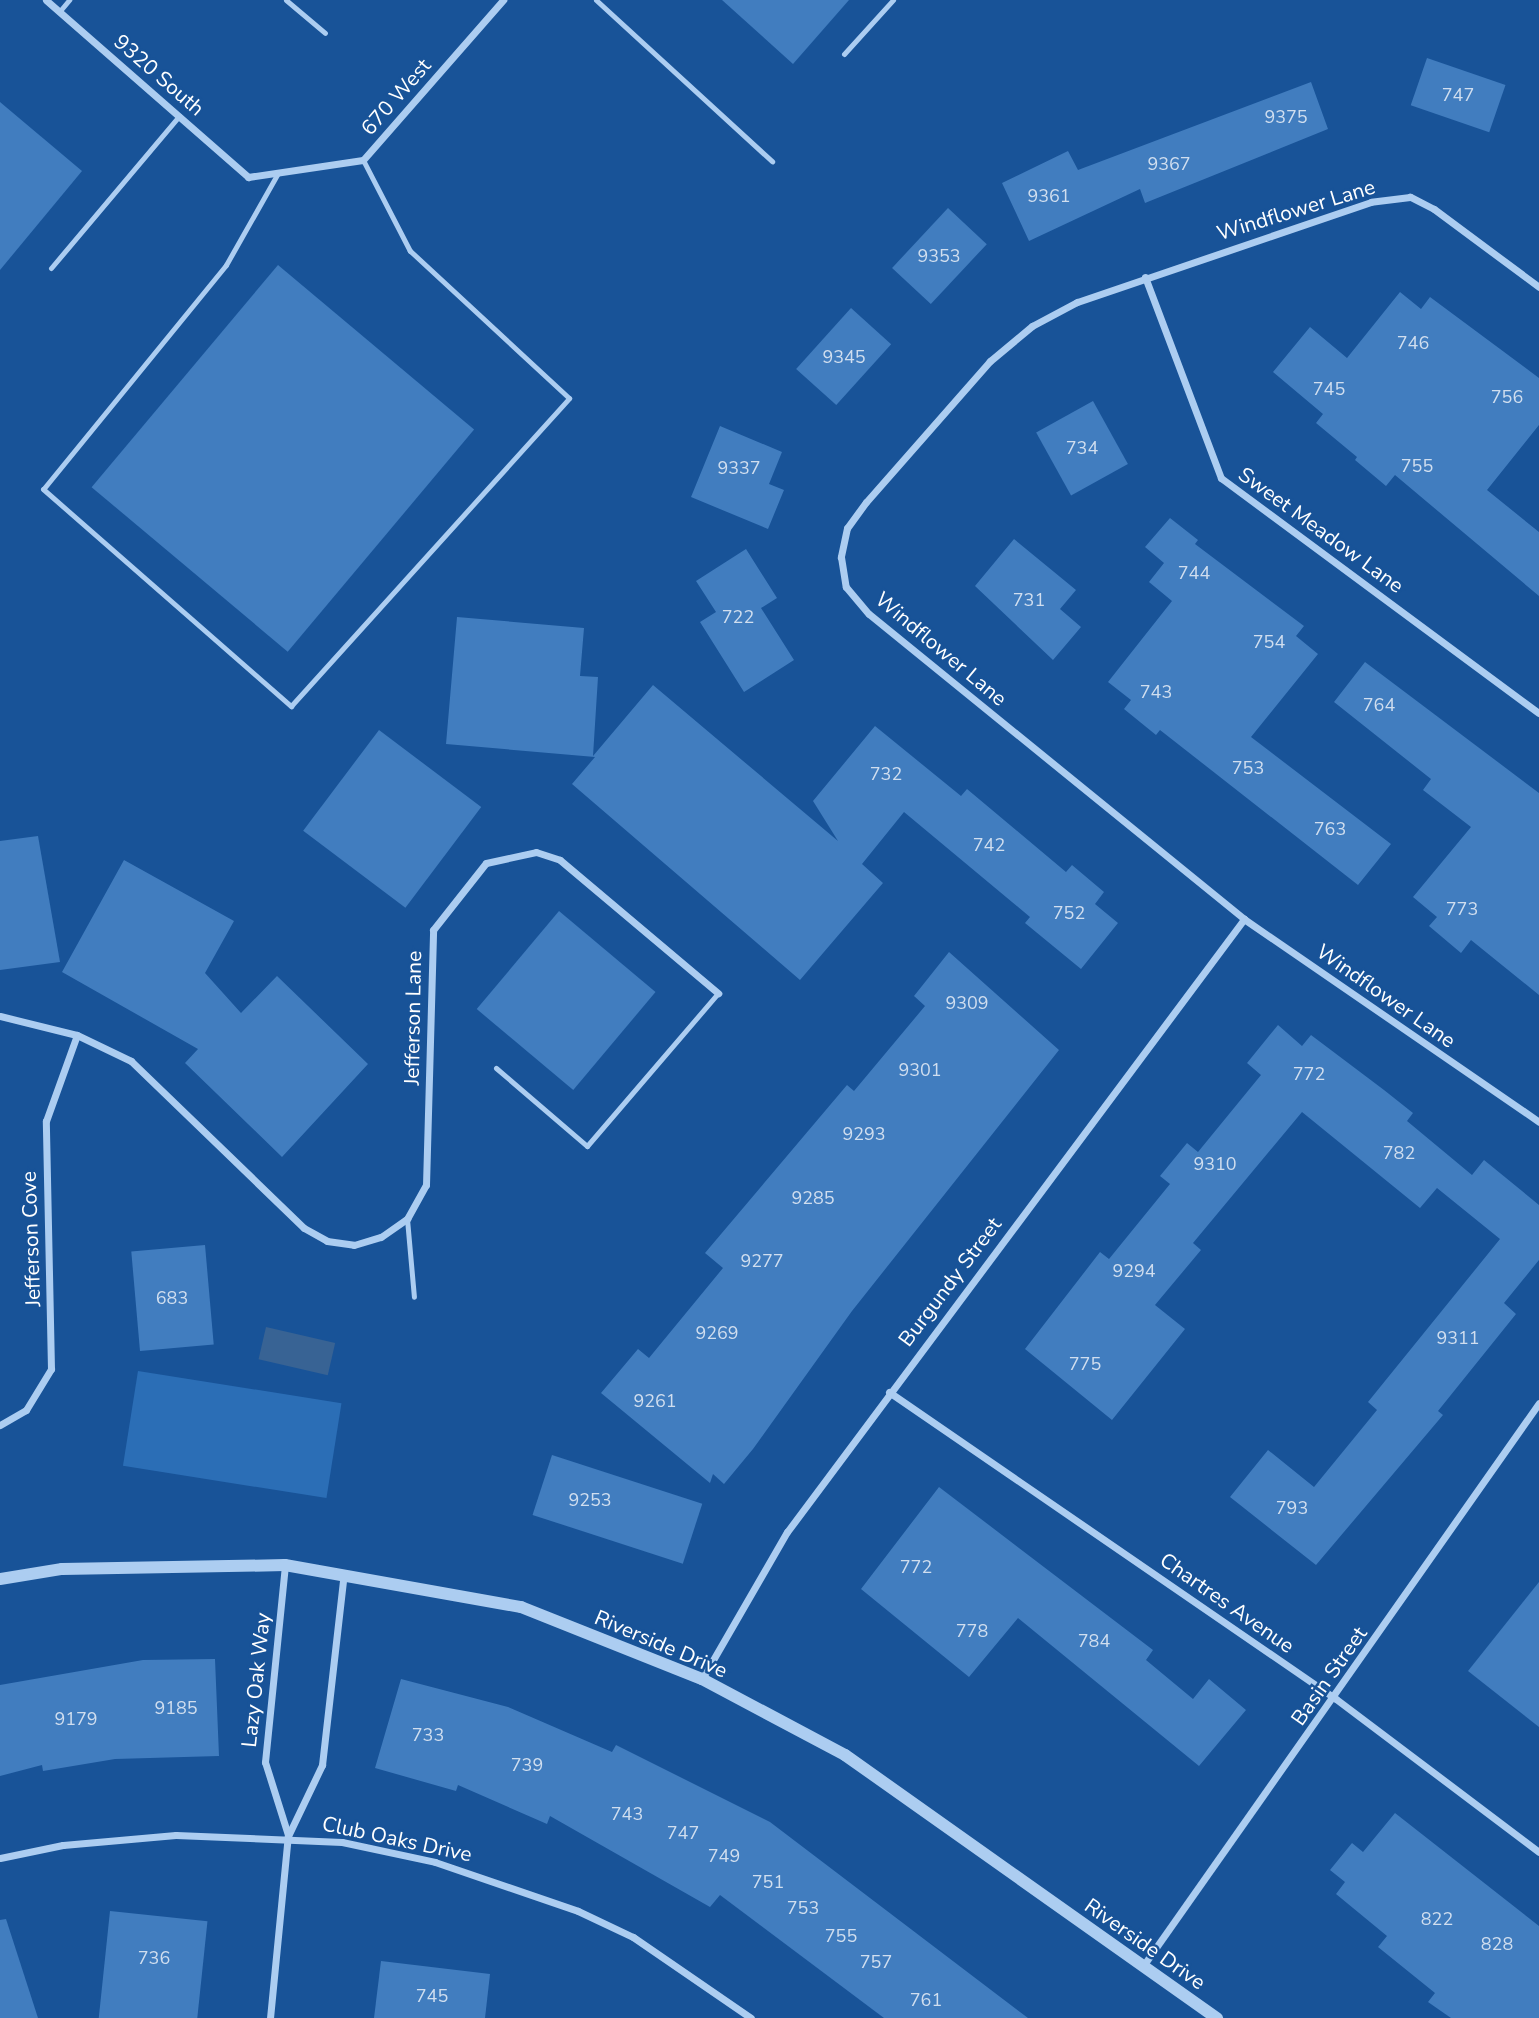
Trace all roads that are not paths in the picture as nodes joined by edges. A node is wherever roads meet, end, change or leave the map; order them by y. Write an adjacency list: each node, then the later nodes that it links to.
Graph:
1 (46, 0): 7 (street, 9320 South)
2 (69, 0): 7 (lane)
3 (286, 0): 8 (lane)
4 (503, 0): 11 (street, 670 West)
5 (596, 0): 12 (lane)
6 (893, 0): 9 (lane)
7 (59, 12): 10 (street, 9320 South)
8 (325, 33)
9 (844, 54)
10 (179, 116): 14 (street, 9320 South); 15 (lane)
11 (363, 160): 13 (street, 670 West); 13 (lane)
12 (772, 161)
13 (278, 173): 14 (street, 670 West)
14 (248, 177)
15 (51, 268)
16 (1145, 277): 17 (street, Windflower Lane); 18 (street, Sweet Meadow Lane); 19 (street, Windflower Lane)
17 (1539, 287)
18 (1539, 713)
19 (1244, 919): 24 (street, Windflower Lane); 27 (street, Burgundy Street)
20 (718, 993): 23 (lane); 25 (street, Jefferson Lane)
21 (0, 1016): 22 (street)
22 (77, 1035): 25 (street); 29 (street, Jefferson Cove)
23 (496, 1068)
24 (1539, 1122)
25 (407, 1219): 26 (lane)
26 (414, 1297)
27 (889, 1392): 33 (street, Burgundy Street); 34 (street, Chartres Avenue)
28 (1539, 1403): 34 (street, Basin Street)
29 (0, 1425)
30 (285, 1565): 31 (street, Riverside Drive); 32 (street, Riverside Drive); 35 (street, Lazy Oak Way)
31 (344, 1572): 33 (street, Riverside Drive); 35 (street, Lazy Oak Way)
32 (0, 1580)
33 (702, 1679): 38 (street, Riverside Drive)
34 (1336, 1699): 36 (street, Chartres Avenue); 38 (street, Basin Street)
35 (288, 1836): 37 (street, Club Oaks Drive); 39 (street, Lazy Oak Way); 40 (street, Club Oaks Drive)
36 (1539, 1852)
37 (0, 1858)
38 (1143, 1966): 41 (street, Riverside Drive)
39 (270, 2018)
40 (751, 2018)
41 (1217, 2018)

